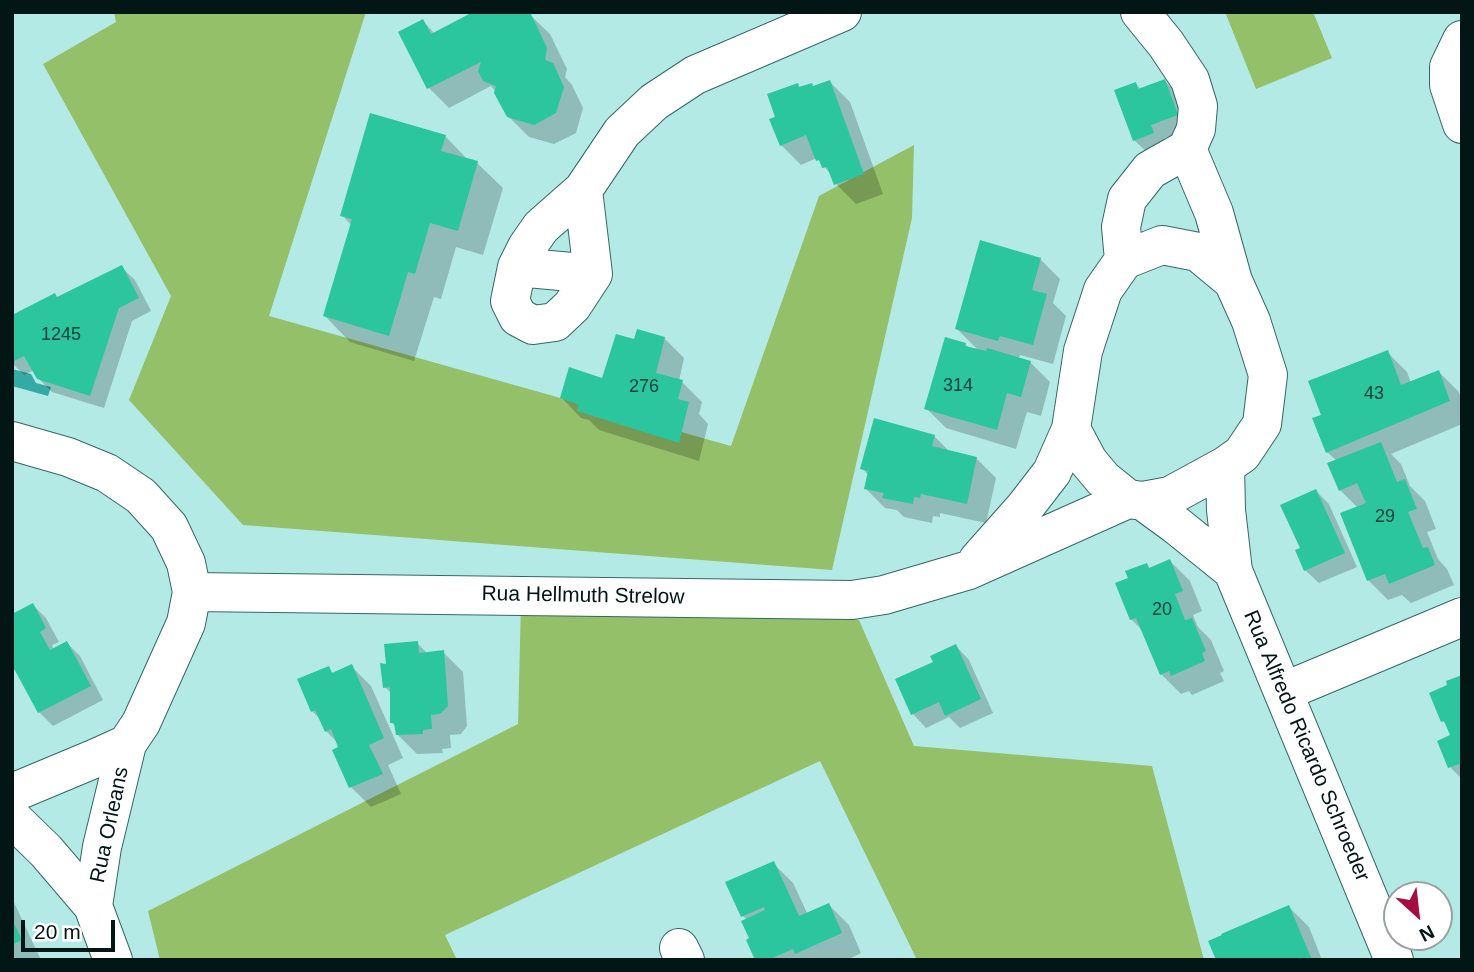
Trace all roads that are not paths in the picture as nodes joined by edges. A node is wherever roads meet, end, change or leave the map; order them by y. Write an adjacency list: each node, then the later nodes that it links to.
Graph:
1 (842, 12): 6 (street)
2 (1140, 12): 5 (street)
3 (1462, 40): 4 (street)
4 (1462, 124)
5 (1187, 149): 7 (street); 10 (street)
6 (583, 190): 8 (street); 9 (street)
7 (1124, 260): 10 (street); 11 (street)
8 (517, 267): 9 (street); 9 (street)
9 (593, 274)
10 (1233, 281): 13 (street)
11 (1071, 429): 14 (street); 15 (street)
12 (12, 441): 17 (street)
13 (1225, 466): 14 (street); 16 (street, Rua Alfredo Ricardo Schroeder)
14 (1136, 500): 15 (street, Rua Hellmuth Strelow); 16 (street, Rua Alfredo Ricardo Schroeder)
15 (970, 570): 17 (street, Rua Hellmuth Strelow)
16 (1233, 571): 19 (street, Rua Alfredo Ricardo Schroeder)
17 (192, 592): 20 (street, Rua Orleans)
18 (1462, 617): 19 (street)
19 (1283, 692): 25 (street, Rua Alfredo Ricardo Schroeder)
20 (127, 744): 21 (street); 23 (street, Rua Orleans)
21 (12, 791)
22 (12, 818): 23 (street, Rua Orleans)
23 (93, 906): 24 (street, Rua Orleans)
24 (113, 960)
25 (1394, 960)

